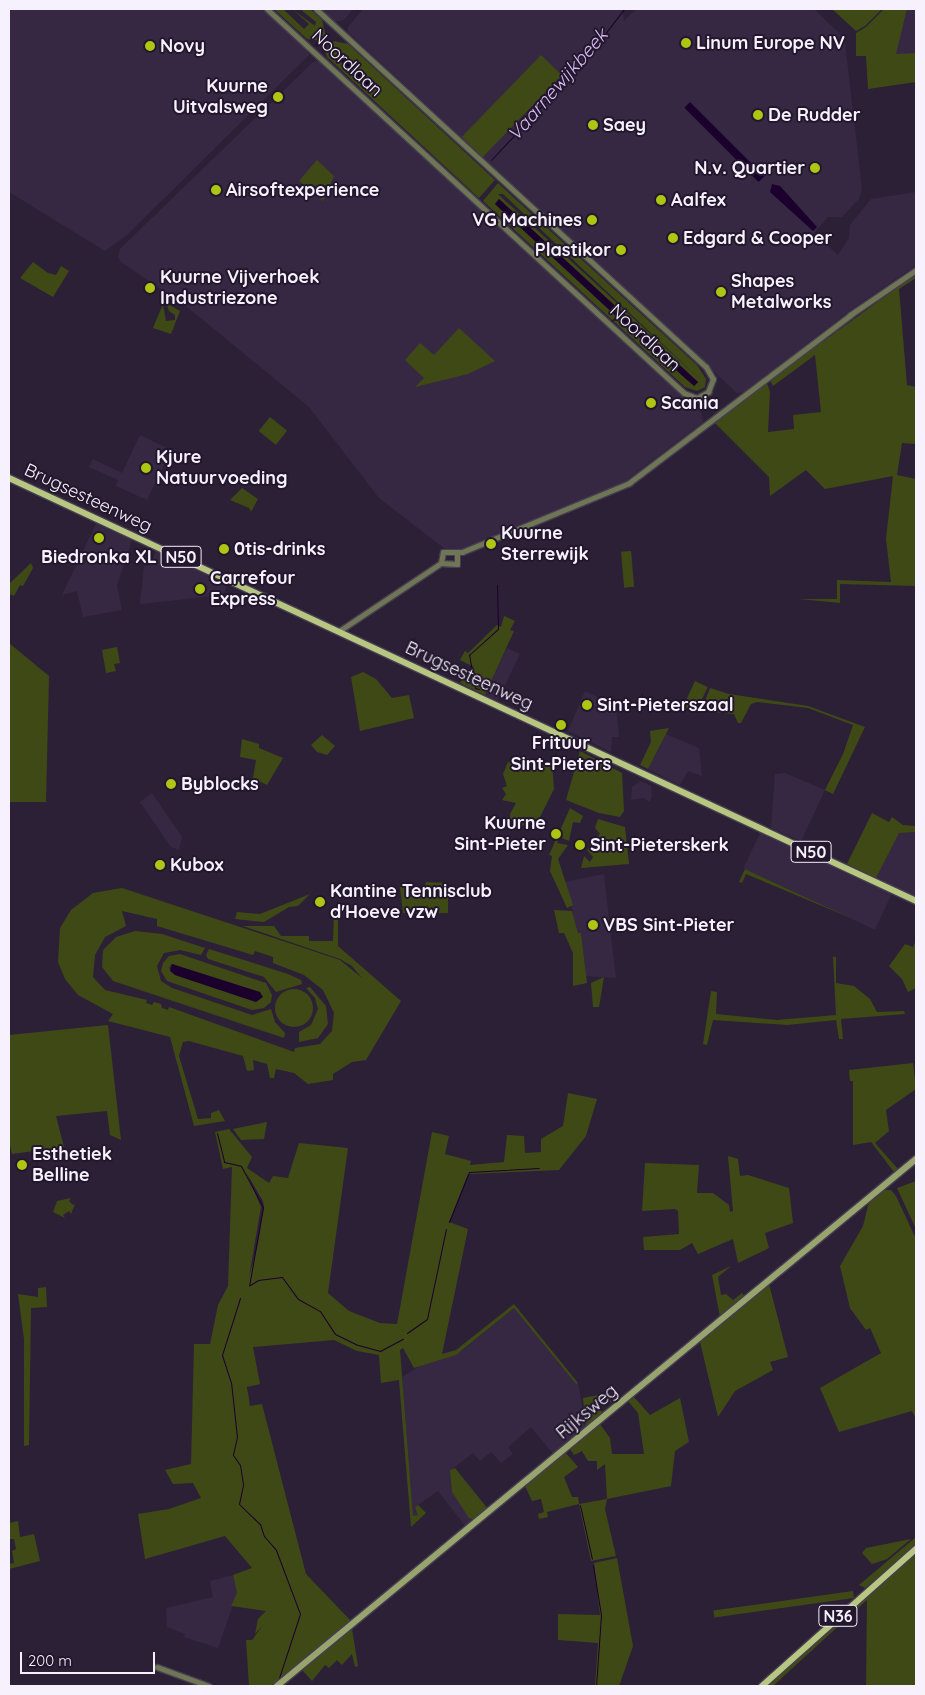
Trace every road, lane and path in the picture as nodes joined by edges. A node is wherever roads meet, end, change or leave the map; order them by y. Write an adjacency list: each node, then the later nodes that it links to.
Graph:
1 (266, 9): 2 (street, Noordlaan)
2 (316, 9)
3 (916, 270): 5 (street)
4 (9, 478): 7 (main road, Brugsesteenweg / N50)
5 (457, 554): 6 (street); 6 (street)
6 (441, 563): 7 (street)
7 (339, 631): 8 (main road, Brugsesteenweg / N50)
8 (916, 902)
9 (916, 1159): 13 (main road, Rijksweg)
10 (916, 1549): 14 (main road, N36)
11 (157, 1668): 12 (street)
12 (209, 1686)
13 (278, 1686)
14 (762, 1686)

